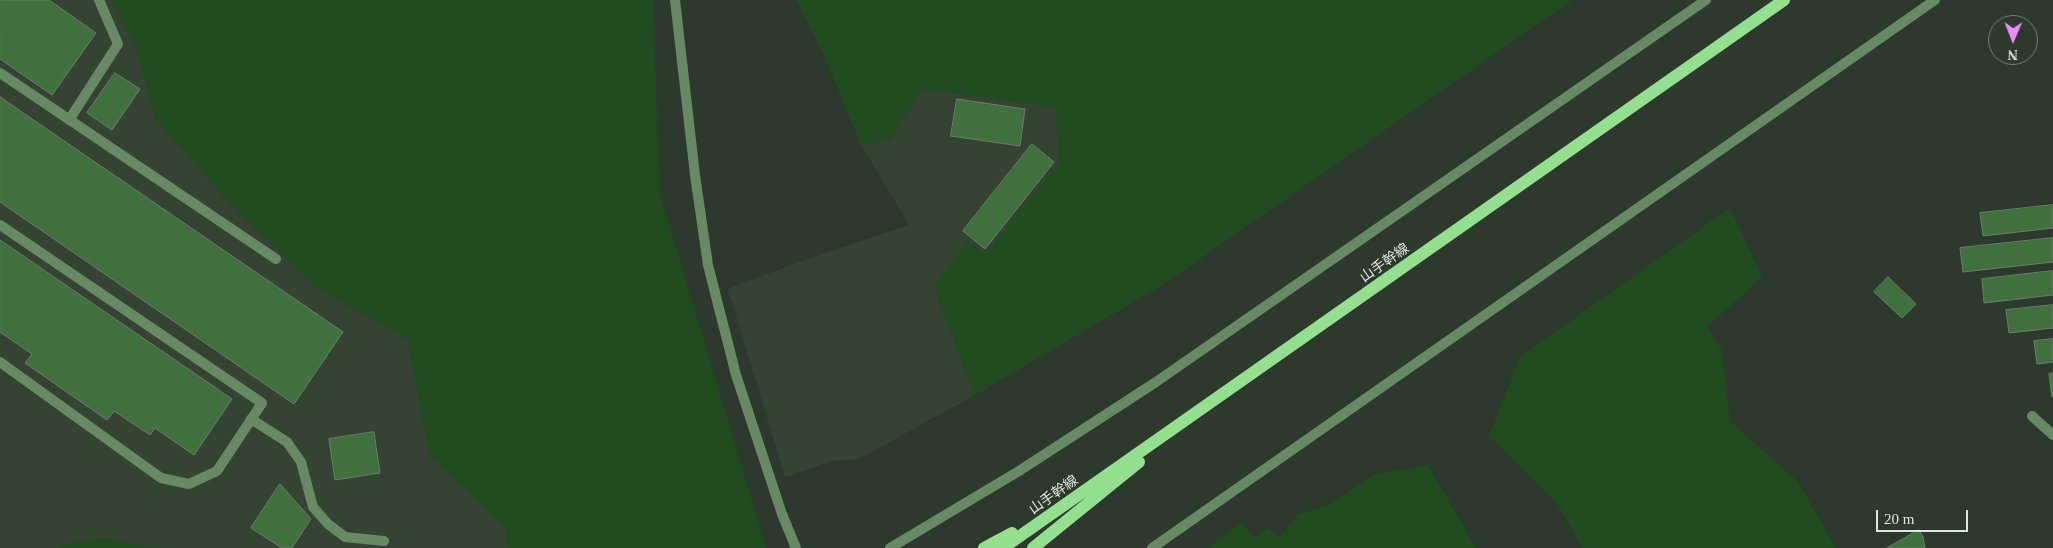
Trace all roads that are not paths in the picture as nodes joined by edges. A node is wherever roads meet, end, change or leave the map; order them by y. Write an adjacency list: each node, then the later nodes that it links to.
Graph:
1 (99, 0): 7 (street)
2 (675, 0): 17 (street)
3 (1706, 0): 18 (street)
4 (1784, 0): 11 (main road, 山手幹線)
5 (1935, 0): 22 (street)
6 (0, 73): 7 (street)
7 (69, 120): 9 (street)
8 (0, 224): 13 (street)
9 (276, 259)
10 (0, 362): 13 (street)
11 (1220, 395): 15 (main road, 山手幹線); 21 (main road)
12 (2032, 416): 14 (street)
13 (252, 419): 16 (street)
14 (2053, 435)
15 (1071, 500): 19 (main road); 20 (main road, 山手幹線)
16 (384, 540)
17 (796, 548)
18 (890, 548)
19 (984, 548)
20 (1003, 548)
21 (1034, 548)
22 (1152, 548)

